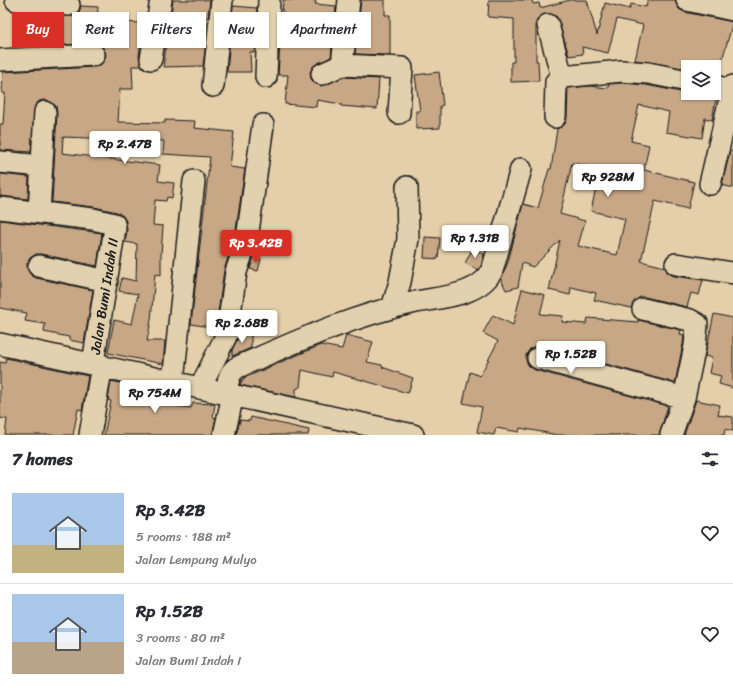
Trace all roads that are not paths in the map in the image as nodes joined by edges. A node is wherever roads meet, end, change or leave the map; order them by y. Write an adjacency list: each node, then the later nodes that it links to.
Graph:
1 (16, 0): 7 (street)
2 (161, 0): 11 (street)
3 (222, 0): 18 (street)
4 (269, 0): 15 (street)
5 (349, 0): 13 (street)
6 (687, 0): 8 (street)
7 (69, 5)
8 (733, 10)
9 (548, 25): 16 (street)
10 (94, 55): 12 (street)
11 (151, 59)
12 (0, 60)
13 (342, 65): 14 (street); 21 (street)
14 (322, 74)
15 (266, 77)
16 (562, 77): 17 (street); 22 (street)
17 (681, 80)
18 (213, 86)
19 (726, 87): 28 (street)
20 (45, 112): 25 (street)
21 (399, 113)
22 (554, 117)
23 (263, 125): 42 (street)
24 (0, 162): 25 (street)
25 (42, 166): 31 (street)
26 (521, 169): 36 (street)
27 (194, 181): 41 (street)
28 (710, 184)
29 (407, 187): 36 (street)
30 (0, 208): 31 (street, Jalan Bumi Indah II)
31 (39, 212): 35 (street, Jalan Bumi Indah II)
32 (676, 264): 34 (street)
33 (39, 266): 35 (street)
34 (733, 274)
35 (107, 281): 40 (street, Jalan Bumi Indah II)
36 (392, 308): 43 (street)
37 (643, 309): 44 (street)
38 (0, 344): 40 (street)
39 (538, 358): 44 (street)
40 (98, 364): 41 (street); 46 (street, Jalan Bumi Indah II)
41 (173, 382): 42 (street)
42 (200, 388): 43 (street)
43 (230, 394): 45 (street); 47 (street)
44 (684, 398): 49 (street)
45 (385, 432): 48 (street)
46 (90, 435)
47 (224, 435)
48 (413, 435)
49 (671, 435)

